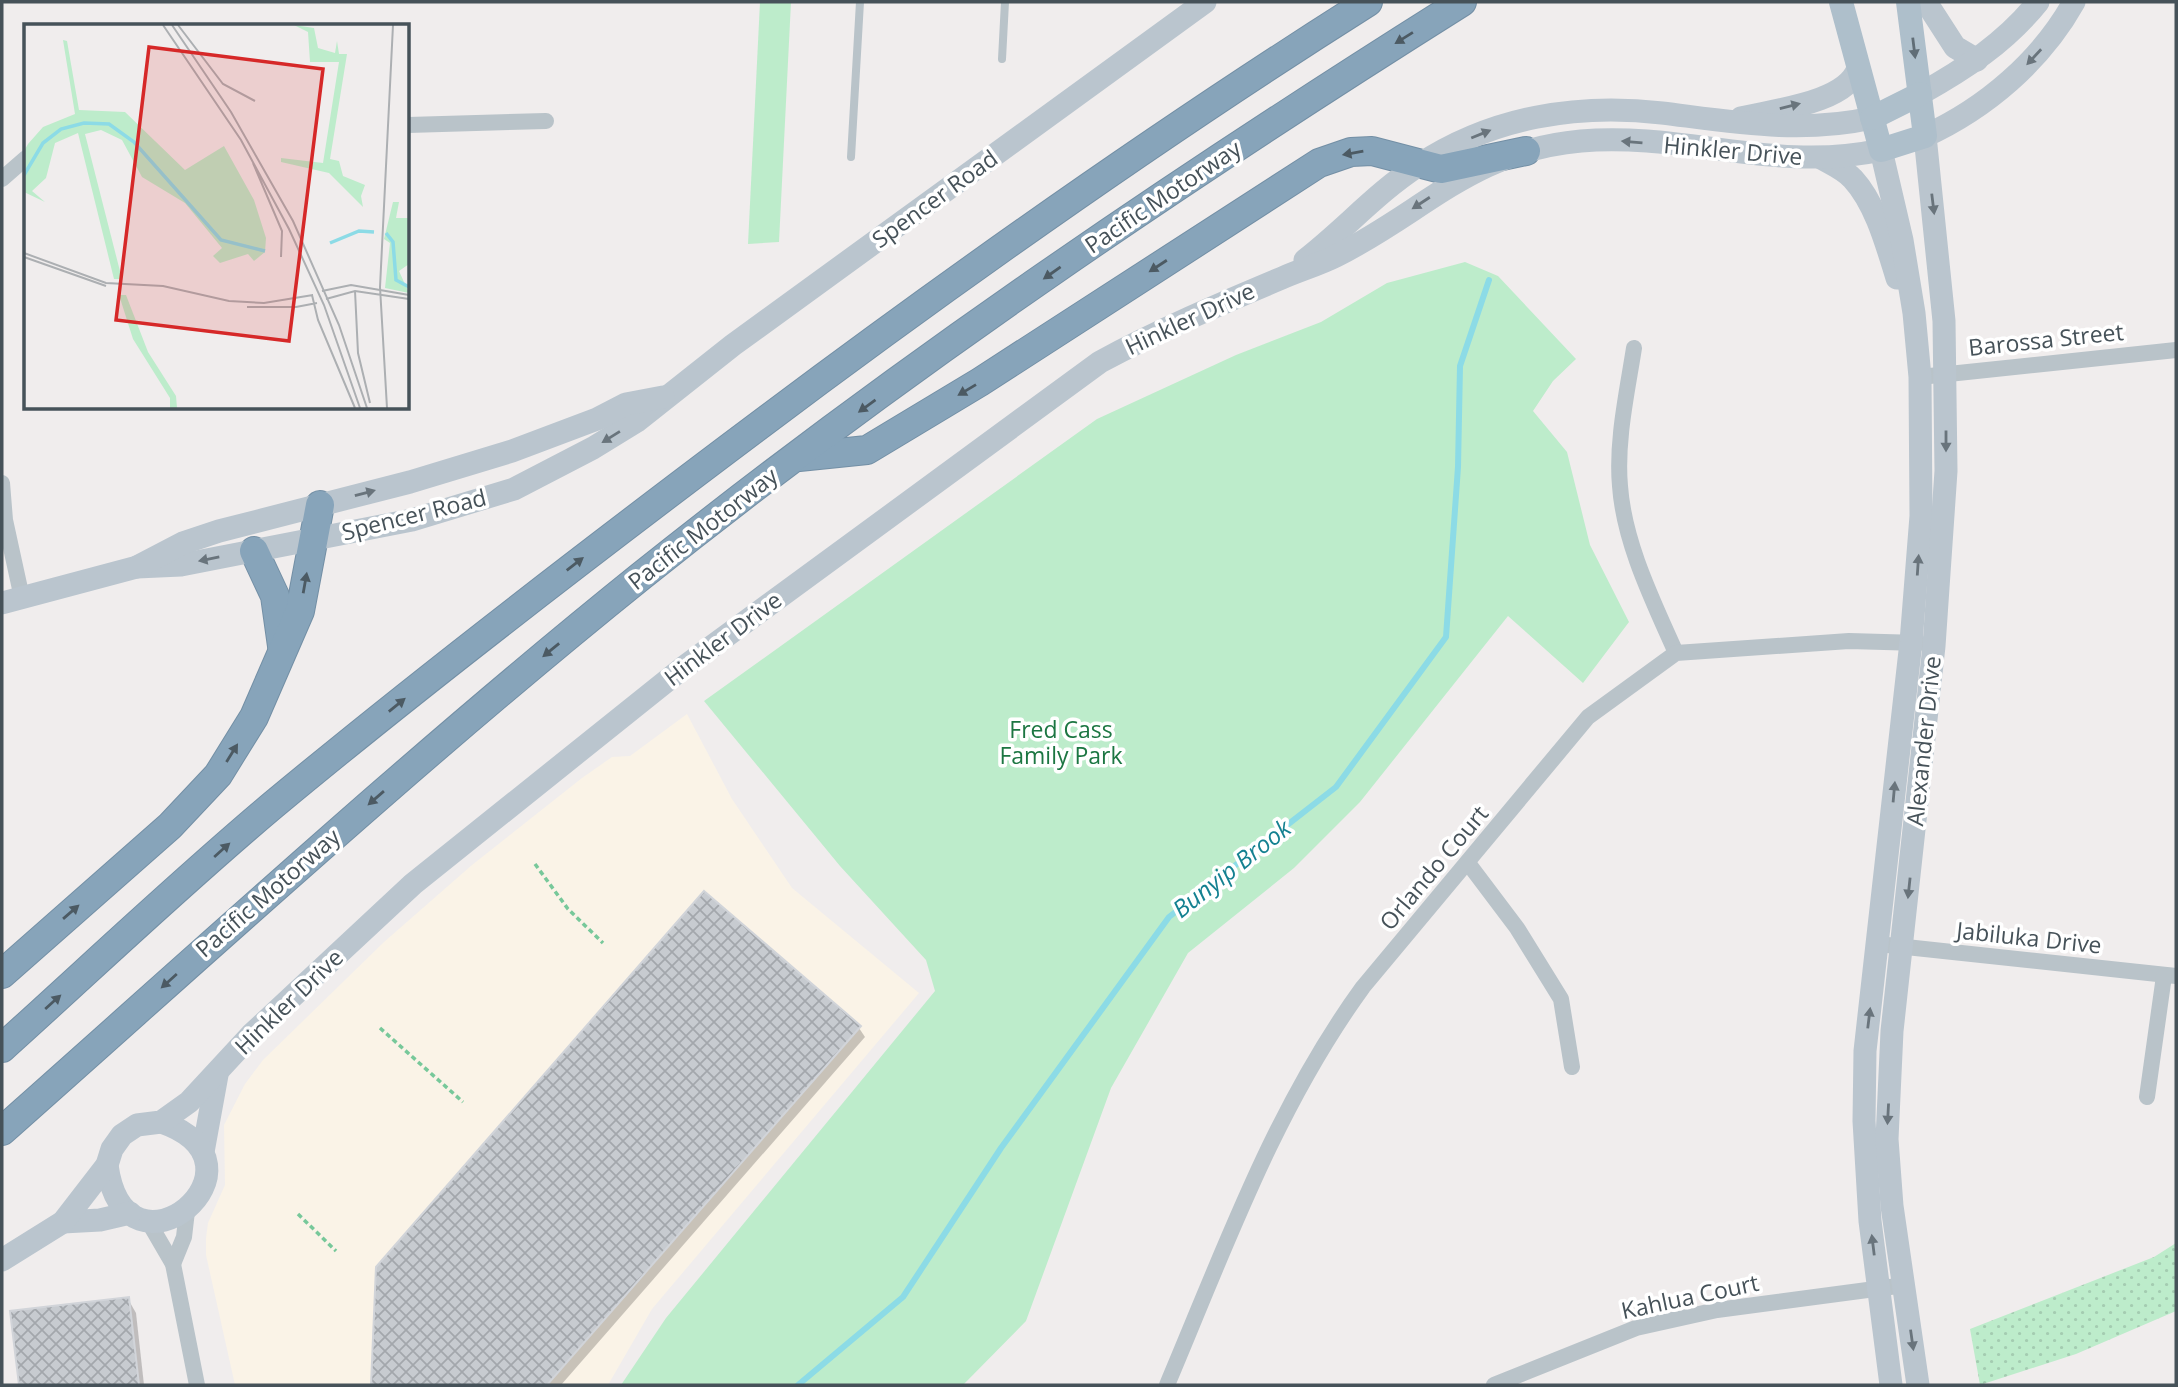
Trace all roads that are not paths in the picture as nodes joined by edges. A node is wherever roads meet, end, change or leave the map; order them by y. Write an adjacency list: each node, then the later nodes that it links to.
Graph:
1 (860, 2): 22 (lane)
2 (1005, 2): 11 (lane)
3 (1205, 2): 33 (street, Spencer Road)
4 (1368, 2): 49 (highway, Pacific Motorway, one-way to 4)
5 (1462, 2): 34 (highway, Pacific Motorway, one-way to 34)
6 (1841, 2): 13 (main road)
7 (1908, 2): 14 (main road, Alexander Drive, one-way to 14)
8 (1926, 2): 12 (street)
9 (2038, 2): 12 (street, Hinkler Drive)
10 (2074, 2): 19 (street, Hinkler Drive, one-way to 19)
11 (1002, 59)
12 (1977, 60): 14 (street, Hinkler Drive)
13 (1858, 68): 15 (main road); 17 (street, one-way to 13)
14 (1920, 94): 15 (main road, Hinkler Drive); 19 (main road, Alexander Drive)
15 (1872, 118): 17 (street, Hinkler Drive); 20 (main road)
16 (546, 121): 18 (street)
17 (1724, 122): 25 (street, Hinkler Drive, one-way to 17)
18 (410, 125)
19 (1925, 136): 20 (main road, Hinkler Drive); 31 (street, Alexander Drive, one-way to 31)
20 (1881, 150): 23 (street, Hinkler Drive); 29 (street, Alexander Drive)
21 (1526, 151): 23 (street, Hinkler Drive, one-way to 21); 25 (highway); 27 (street, Hinkler Drive, one-way to 27)
22 (851, 156)
23 (1821, 158): 29 (street)
24 (24, 160): 26 (street)
25 (1419, 164): 27 (street, Hinkler Drive); 34 (highway, one-way to 34)
26 (2, 179)
27 (1283, 277): 51 (street, Hinkler Drive)
28 (1634, 348): 43 (street)
29 (1917, 349): 32 (street, Alexander Drive)
30 (2176, 350): 31 (street, Barossa Street)
31 (1945, 373): 32 (street, Barossa Street); 41 (street, Alexander Drive, one-way to 41)
32 (1920, 377): 41 (street, Alexander Drive, one-way to 32)
33 (666, 396): 36 (street, Spencer Road, one-way to 33); 37 (street, Spencer Road, one-way to 37)
34 (797, 457): 54 (highway, Pacific Motorway, one-way to 54)
35 (2, 483): 40 (street)
36 (320, 505): 37 (highway); 39 (street, Spencer Road)
37 (313, 538): 38 (street, Spencer Road); 42 (highway, one-way to 37)
38 (254, 551): 39 (street, Spencer Road, one-way to 39); 42 (highway)
39 (138, 567): 40 (street, Spencer Road)
40 (12, 600)
41 (1922, 644): 43 (street); 45 (street, Alexander Drive, one-way to 41); 46 (street, Alexander Drive, one-way to 46)
42 (282, 646): 47 (highway, one-way to 42)
43 (1676, 653): 44 (street, Orlando Court)
44 (1468, 863): 50 (street); 65 (street, Orlando Court)
45 (1878, 944): 46 (street, Jabiluka Drive); 63 (street, Alexander Drive, one-way to 45)
46 (1903, 947): 48 (street, Jabiluka Drive); 62 (street, Alexander Drive, one-way to 62)
47 (2, 974)
48 (2170, 976): 52 (street)
49 (2, 1048)
50 (1572, 1067)
51 (217, 1075): 53 (street, Hinkler Drive); 55 (street, Hinkler Drive)
52 (2147, 1097)
53 (161, 1122): 55 (street); 56 (street, Hinkler Drive)
54 (2, 1131)
55 (202, 1152): 57 (street, Hinkler Drive)
56 (107, 1165): 58 (street); 59 (street, Hinkler Drive)
57 (187, 1211): 58 (street, Hinkler Drive); 61 (street)
58 (139, 1217): 59 (street, Hinkler Drive); 61 (street)
59 (63, 1222): 60 (street, Hinkler Drive)
60 (2, 1260)
61 (173, 1264): 64 (street)
62 (1905, 1285): 63 (street, Kahlua Court); 68 (street, Alexander Drive, one-way to 68)
63 (1878, 1289): 66 (street, Kahlua Court); 67 (street, Alexander Drive)
64 (197, 1385)
65 (1167, 1385)
66 (1493, 1385)
67 (1891, 1385)
68 (1918, 1385)

